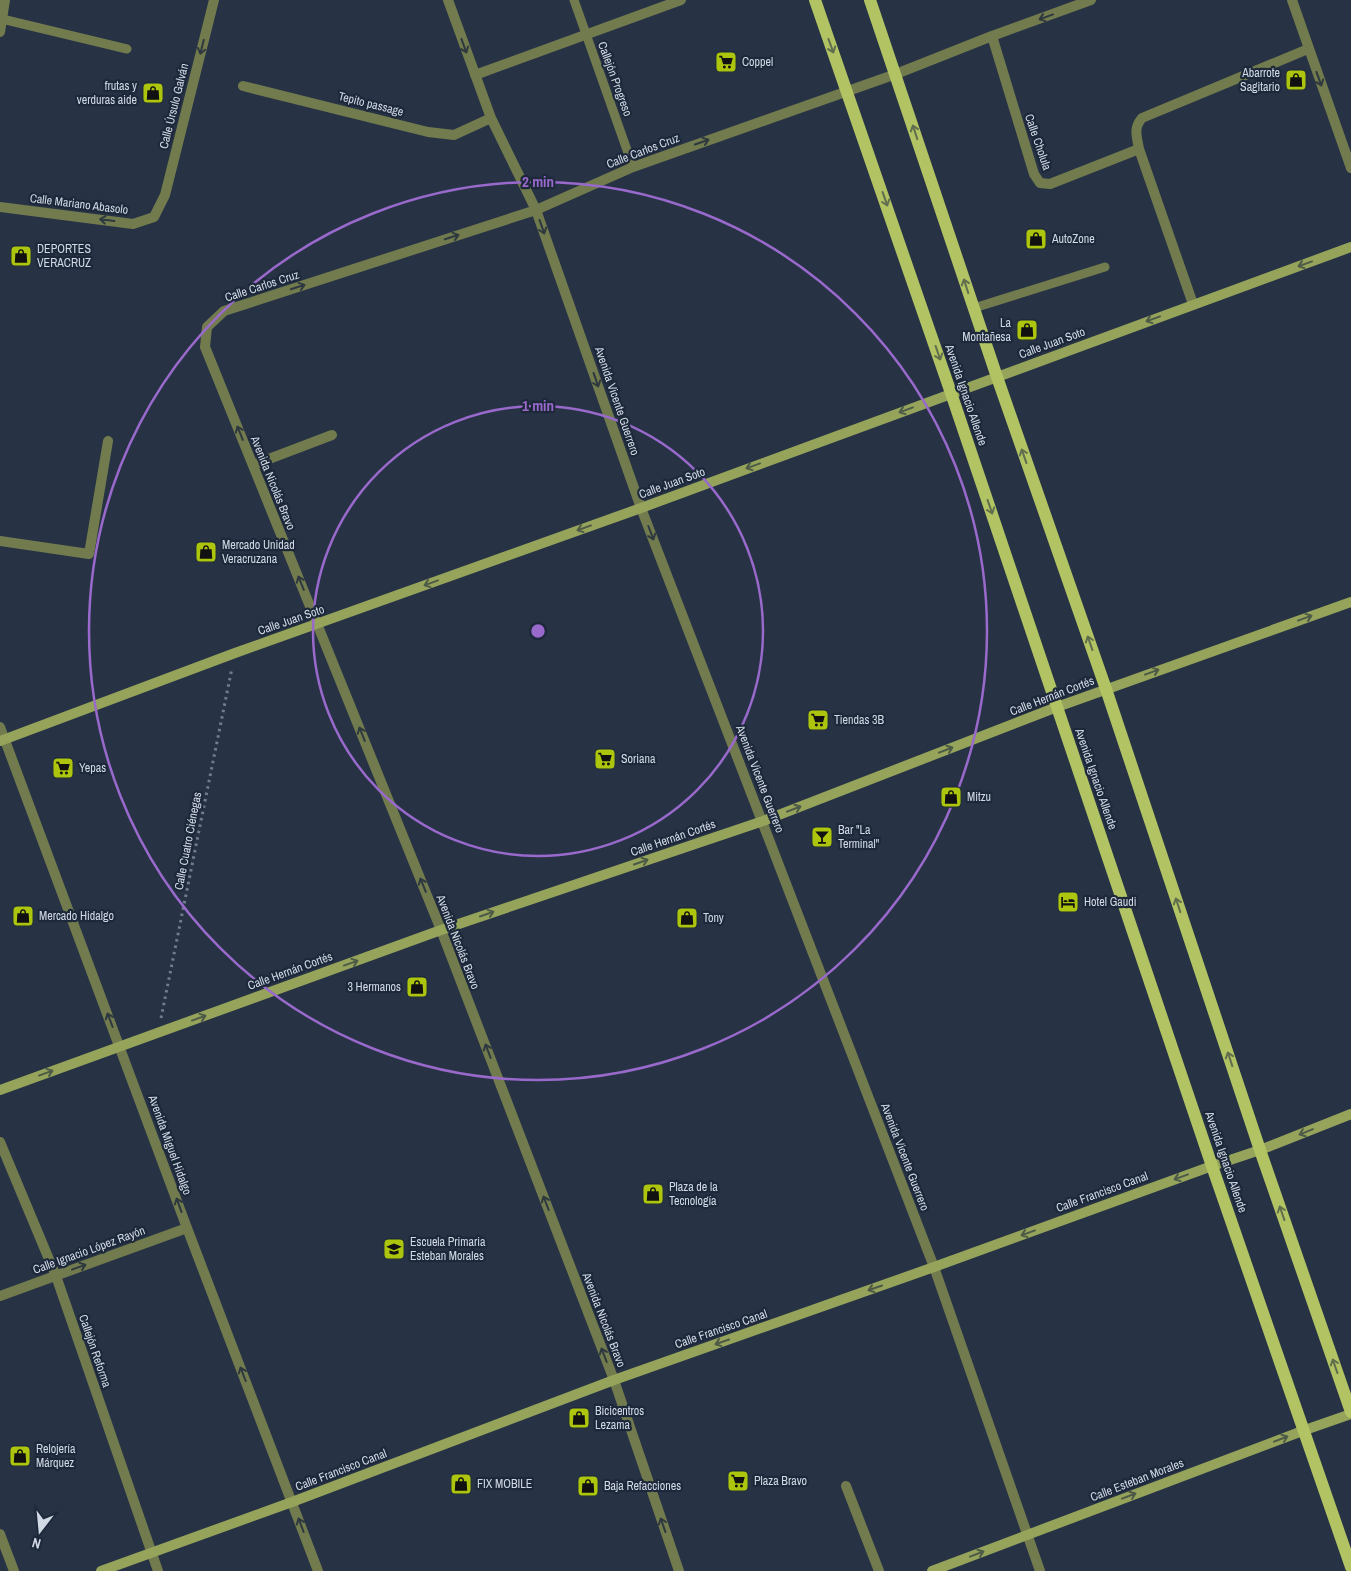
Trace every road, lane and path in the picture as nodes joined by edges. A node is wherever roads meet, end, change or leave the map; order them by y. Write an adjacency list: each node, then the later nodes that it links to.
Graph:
1 (5, 0): 10 (street)
2 (214, 0): 26 (street, Calle Úrsulo Galván, one-way to 26)
3 (448, 0): 17 (street, Avenida Vicente Guerrero, one-way to 17)
4 (574, 0): 12 (lane, Callejón Progreso)
5 (682, 0): 12 (street)
6 (815, 0): 19 (main road, Avenida Ignacio Allende, one-way to 19)
7 (870, 0): 16 (main road)
8 (1091, 0): 13 (street, Calle Carlos Cruz, one-way to 13)
9 (1292, 0): 15 (street)
10 (2, 19): 11 (street); 14 (lane)
11 (0, 32)
12 (587, 35): 17 (street); 22 (lane, Callejón Progreso)
13 (992, 36): 16 (street, Calle Carlos Cruz); 21 (street, Calle Cholula)
14 (127, 49)
15 (1308, 49): 21 (street); 23 (street, one-way to 23)
16 (896, 74): 19 (street, Calle Carlos Cruz); 30 (main road, one-way to 16)
17 (475, 75): 20 (street, Avenida Vicente Guerrero)
18 (244, 86): 20 (street, Tepito passage)
19 (848, 92): 22 (street, Calle Carlos Cruz, one-way to 19); 33 (main road, Avenida Ignacio Allende, one-way to 33)
20 (490, 118): 25 (street, Avenida Vicente Guerrero)
21 (1139, 149): 29 (street)
22 (633, 167): 25 (street, Calle Carlos Cruz)
23 (1351, 168)
24 (0, 207): 26 (street, Calle Mariano Abasolo, one-way to 24)
25 (536, 210): 31 (street, Calle Carlos Cruz, one-way to 25); 37 (street, Avenida Vicente Guerrero, one-way to 37)
26 (154, 217)
27 (1351, 247): 29 (main road, Calle Juan Soto, one-way to 29)
28 (1105, 266): 30 (lane)
29 (1194, 304): 32 (main road, Calle Juan Soto, one-way to 32)
30 (974, 308): 32 (main road)
31 (206, 327): 36 (street, Avenida Nicolás Bravo, one-way to 31)
32 (997, 377): 33 (main road, Calle Juan Soto); 42 (main road, one-way to 32)
33 (951, 393): 37 (main road, Calle Juan Soto, one-way to 37); 43 (main road, Avenida Ignacio Allende, one-way to 43)
34 (332, 435): 36 (street)
35 (108, 441): 38 (street)
36 (253, 465): 40 (street, Avenida Nicolás Bravo, one-way to 36)
37 (641, 508): 40 (main road, Calle Juan Soto, one-way to 40); 46 (street, Avenida Vicente Guerrero, one-way to 46)
38 (0, 541)
39 (1351, 602): 42 (main road, Calle Hernán Cortés, one-way to 39)
40 (317, 624): 41 (main road, Calle Juan Soto); 47 (street, Avenida Nicolás Bravo, one-way to 40)
41 (235, 653): 45 (main road, Calle Juan Soto); 48 (path, Calle Cuatro Ciénegas)
42 (1106, 689): 43 (main road, Calle Hernán Cortés); 53 (main road, one-way to 42)
43 (1057, 707): 46 (main road, Calle Hernán Cortés, one-way to 43); 54 (main road, Avenida Ignacio Allende)
44 (0, 727): 45 (street, Avenida Miguel Hidalgo)
45 (2, 740): 49 (street, Avenida Miguel Hidalgo, one-way to 45)
46 (763, 821): 47 (main road, Calle Hernán Cortés, one-way to 46); 56 (street, Avenida Vicente Guerrero)
47 (441, 930): 48 (main road, Calle Hernán Cortés, one-way to 47); 59 (street, Avenida Nicolás Bravo, one-way to 47)
48 (158, 1033): 49 (main road, Calle Hernán Cortés)
49 (120, 1046): 50 (main road, Calle Hernán Cortés, one-way to 49); 55 (street, Avenida Miguel Hidalgo, one-way to 49)
50 (0, 1090)
51 (1351, 1114): 53 (main road, Calle Francisco Canal, one-way to 53)
52 (0, 1142): 57 (street, Callejón Reforma)
53 (1260, 1150): 54 (main road, Calle Francisco Canal); 60 (main road, one-way to 53)
54 (1212, 1166): 56 (main road, Calle Francisco Canal, one-way to 56); 61 (main road, Avenida Ignacio Allende)
55 (187, 1228): 57 (street, Calle Ignacio López Rayón, one-way to 55); 63 (street, Avenida Miguel Hidalgo, one-way to 55)
56 (934, 1268): 59 (main road, Calle Francisco Canal, one-way to 59); 65 (street, Avenida Vicente Guerrero)
57 (56, 1276): 58 (street, Calle Ignacio López Rayón); 66 (street, Callejón Reforma)
58 (0, 1296)
59 (614, 1380): 63 (main road, Calle Francisco Canal); 72 (street, Avenida Nicolás Bravo, one-way to 59)
60 (1351, 1413): 61 (main road, Calle Esteban Morales)
61 (1304, 1430): 65 (main road, Calle Esteban Morales, one-way to 61); 67 (main road, Avenida Ignacio Allende)
62 (846, 1486): 73 (street)
63 (292, 1502): 66 (main road, Calle Francisco Canal); 71 (street, Avenida Miguel Hidalgo, one-way to 63)
64 (0, 1534): 68 (street)
65 (1027, 1535): 74 (main road, Calle Esteban Morales, one-way to 65); 75 (street, Avenida Vicente Guerrero)
66 (152, 1553): 69 (main road, Calle Francisco Canal); 70 (street, Callejón Reforma)
67 (1351, 1567)
68 (14, 1571)
69 (101, 1571)
70 (158, 1571)
71 (318, 1571)
72 (679, 1571)
73 (879, 1571)
74 (932, 1571)
75 (1040, 1571)

